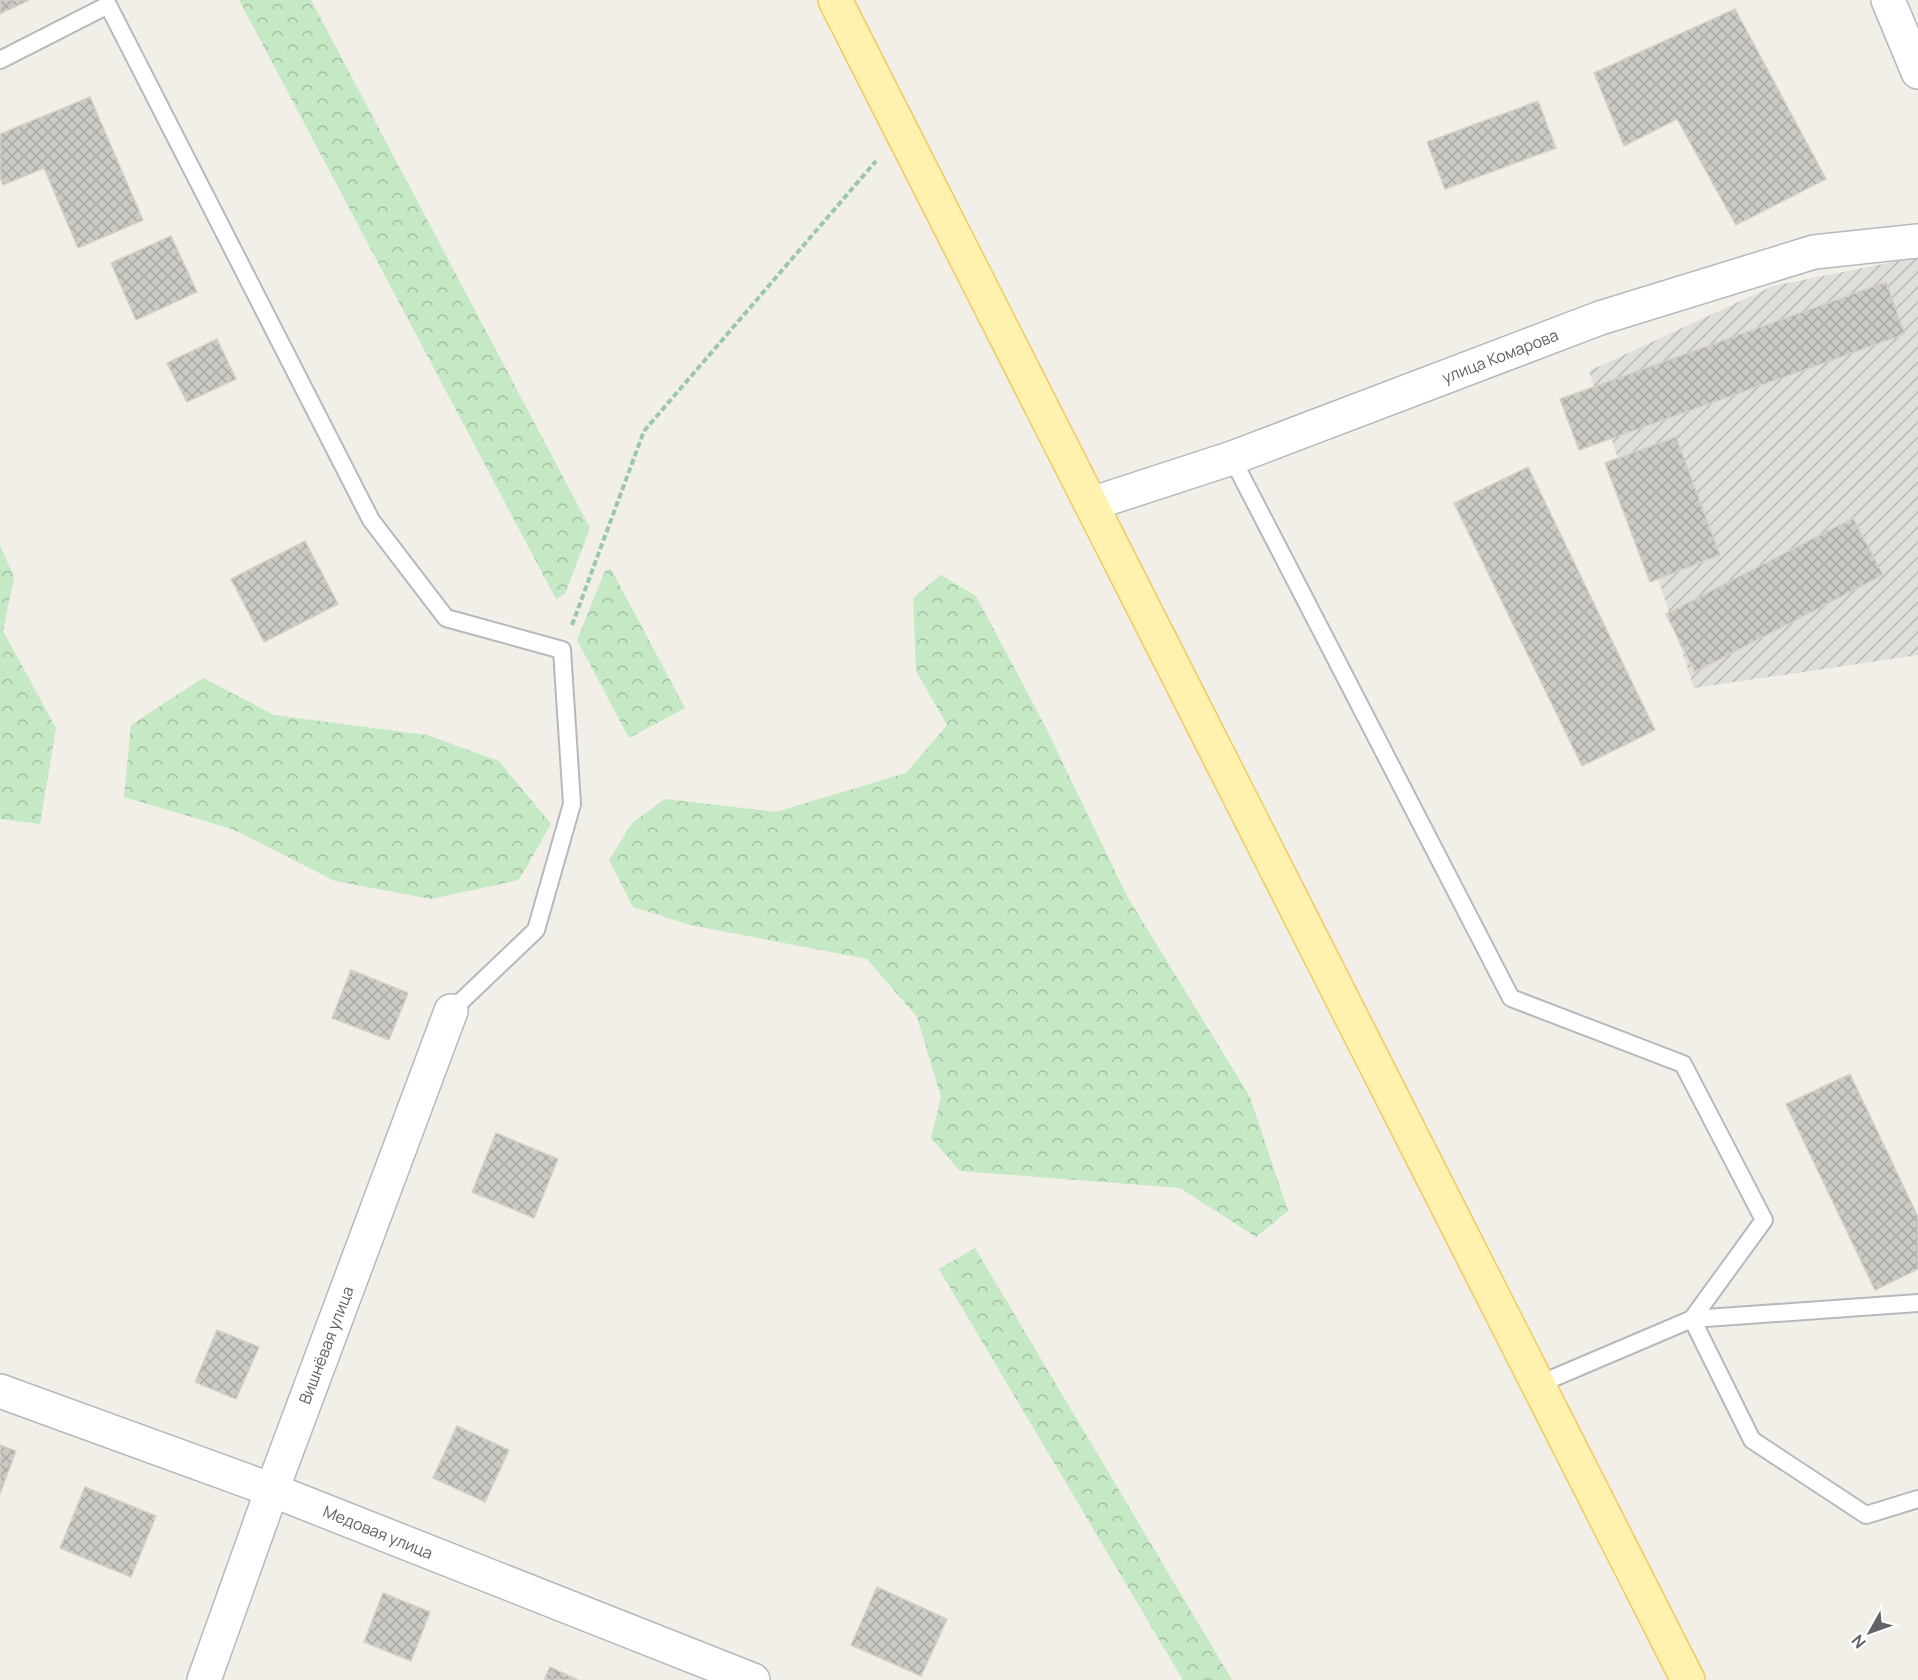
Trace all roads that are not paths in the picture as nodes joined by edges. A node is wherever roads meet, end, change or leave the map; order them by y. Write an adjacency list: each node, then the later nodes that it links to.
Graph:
1 (836, 0): 8 (main road)
2 (1888, 0): 5 (street)
3 (106, 2): 4 (lane); 9 (lane)
4 (0, 60)
5 (1918, 72)
6 (1918, 241): 7 (street, улица Комарова)
7 (1232, 458): 8 (street, улица Комарова); 11 (lane)
8 (1091, 504): 12 (main road)
9 (451, 1011): 14 (street, Вишнёвая улица)
10 (1918, 1303): 11 (lane)
11 (1692, 1319): 12 (lane); 15 (lane)
12 (1537, 1385): 18 (main road)
13 (0, 1390): 14 (street, Медовая улица)
14 (272, 1490): 16 (street, Вишнёвая улица); 17 (street, Медовая улица)
15 (1918, 1499)
16 (204, 1680)
17 (753, 1680)
18 (1688, 1680)

